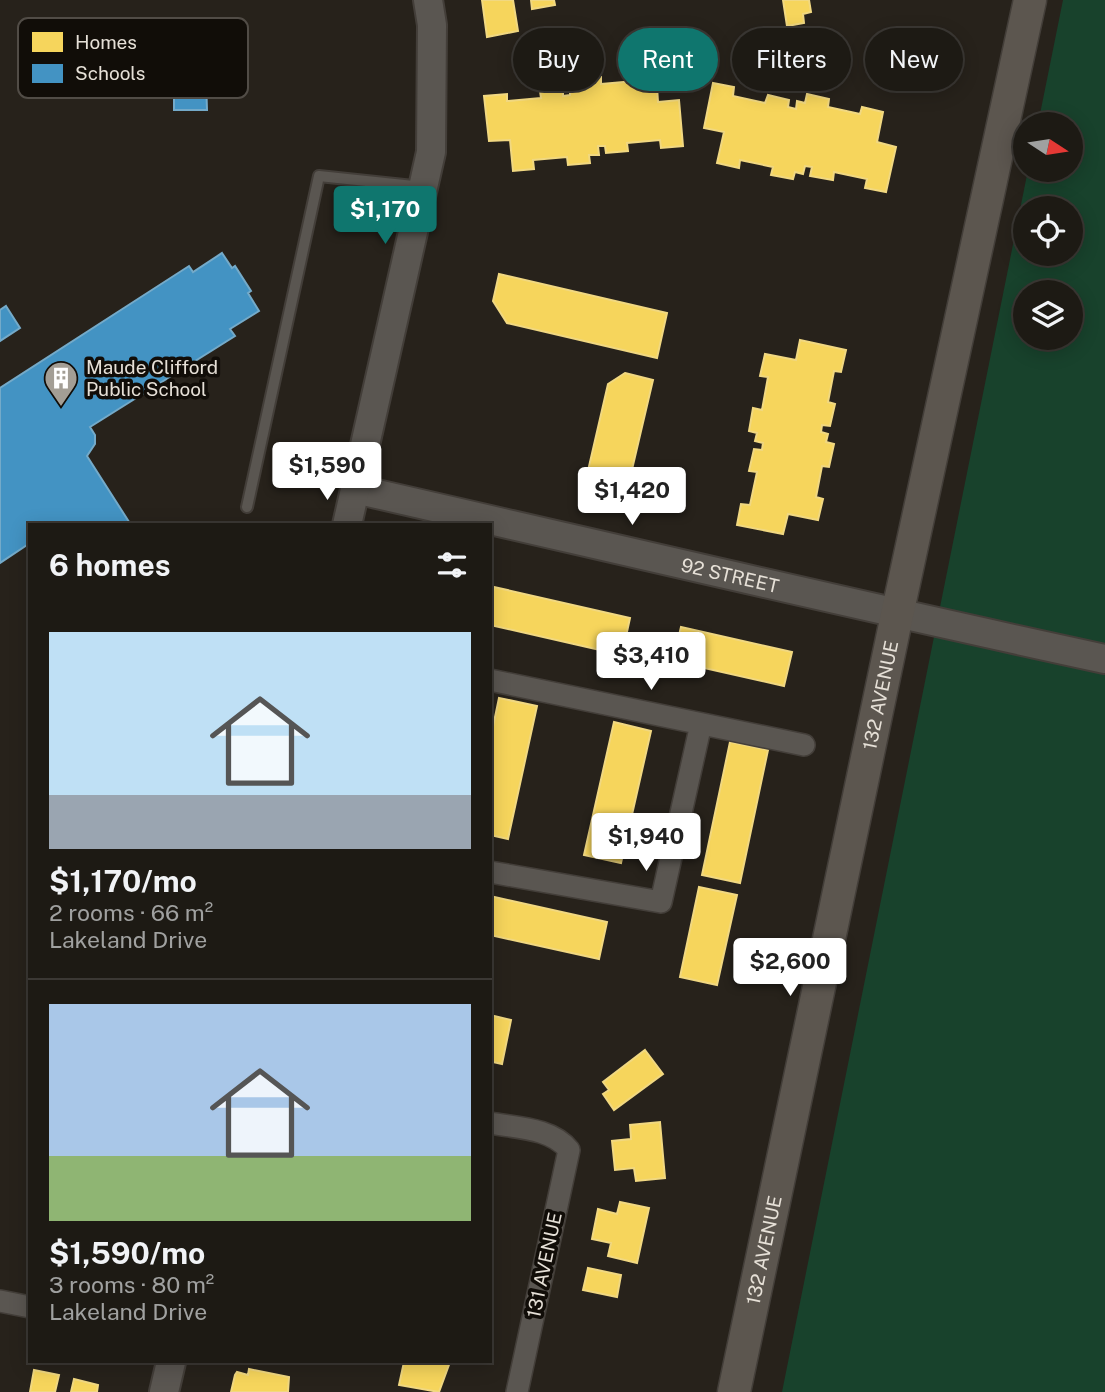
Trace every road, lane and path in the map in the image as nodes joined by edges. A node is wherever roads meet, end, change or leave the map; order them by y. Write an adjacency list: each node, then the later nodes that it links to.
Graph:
1 (428, 0): 3 (street)
2 (1030, 0): 7 (main road, 132 AVENUE)
3 (423, 187): 4 (street); 5 (lane)
4 (355, 489): 6 (street); 7 (street, 92 STREET)
5 (247, 507)
6 (347, 523)
7 (898, 615): 8 (street, 92 STREET); 19 (main road, 132 AVENUE)
8 (1105, 659)
9 (492, 680): 10 (street)
10 (701, 724): 11 (street); 12 (street)
11 (804, 745)
12 (492, 872)
13 (492, 1123): 18 (street, 131 AVENUE)
14 (0, 1301): 15 (street)
15 (28, 1307)
16 (171, 1363): 17 (street)
17 (164, 1392)
18 (517, 1392)
19 (734, 1392)

